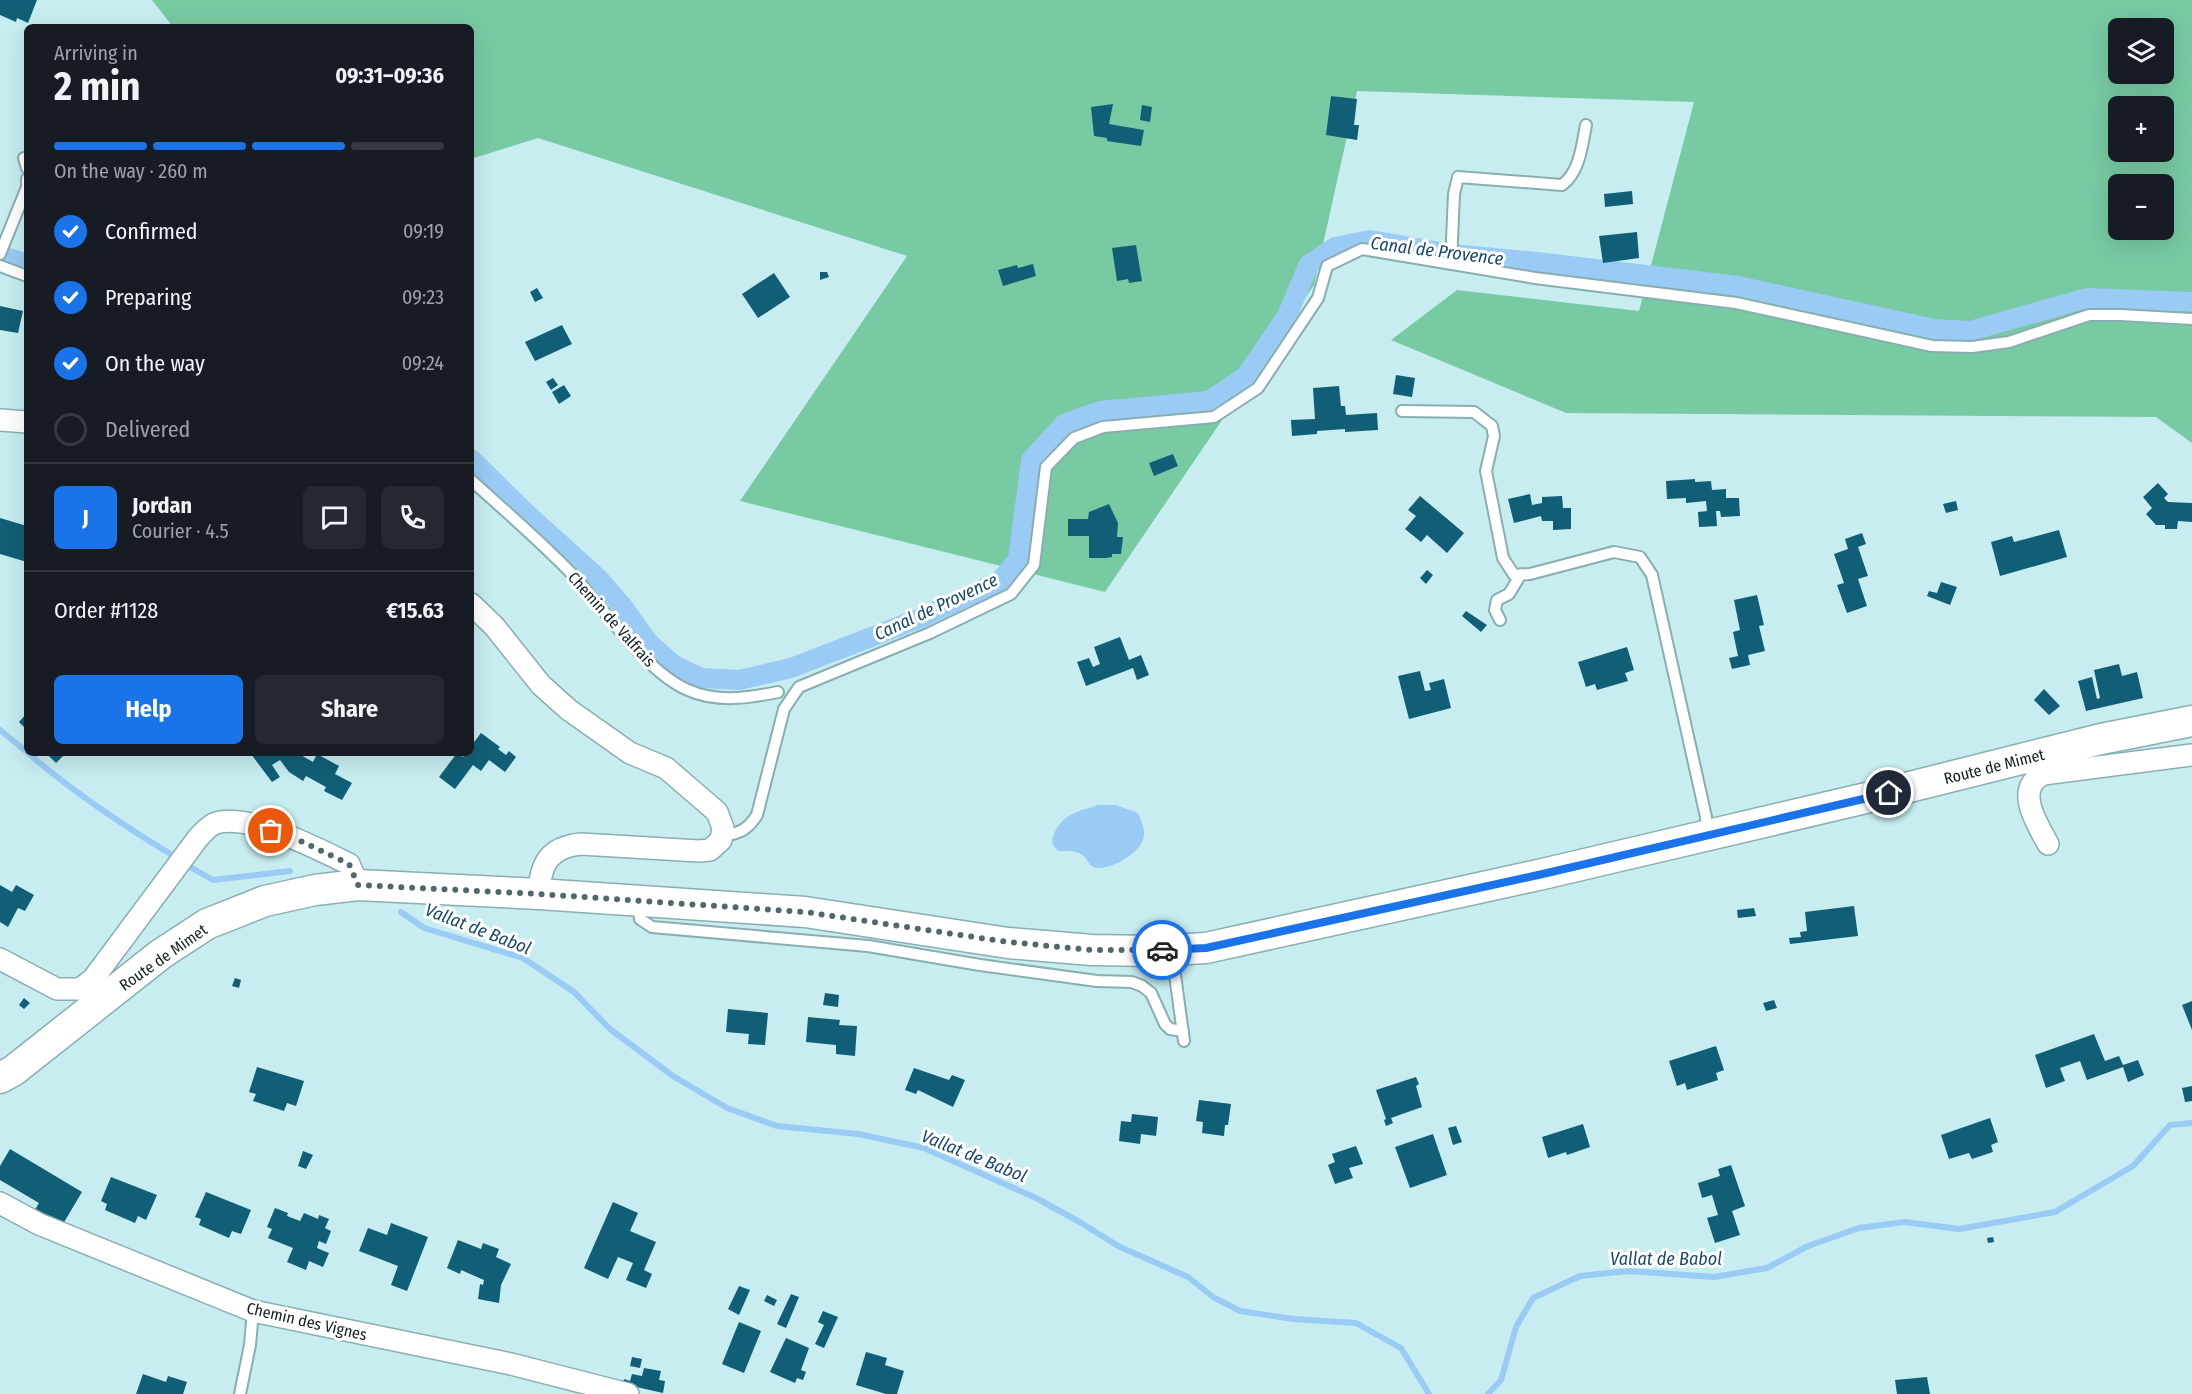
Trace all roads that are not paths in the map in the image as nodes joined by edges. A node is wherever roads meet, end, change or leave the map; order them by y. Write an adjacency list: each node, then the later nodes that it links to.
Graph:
1 (1586, 124): 4 (lane)
2 (24, 194): 3 (lane)
3 (1, 252)
4 (1451, 264): 7 (lane); 18 (lane)
5 (0, 266): 6 (lane)
6 (24, 275)
7 (2192, 319)
8 (1402, 411): 12 (lane)
9 (0, 420): 10 (street)
10 (24, 422)
11 (474, 483): 15 (lane, Chemin de Valfrais)
12 (1521, 574): 14 (lane); 19 (lane)
13 (474, 607): 18 (street)
14 (1500, 620)
15 (778, 692)
16 (2192, 721): 19 (main road, Route de Mimet)
17 (2192, 755): 20 (street)
18 (723, 835): 22 (street)
19 (1708, 836): 24 (main road, Route de Mimet)
20 (2048, 844)
21 (358, 885): 22 (main road, Route de Mimet); 25 (street); 26 (main road, Route de Mimet)
22 (539, 894): 23 (main road, Route de Mimet)
23 (638, 901): 24 (main road, Route de Mimet); 24 (lane)
24 (1172, 950)
25 (0, 959)
26 (0, 1078)
27 (0, 1203): 28 (street, Chemin des Vignes)
28 (253, 1311): 29 (lane); 30 (street, Chemin des Vignes)
29 (240, 1394)
30 (628, 1394)

